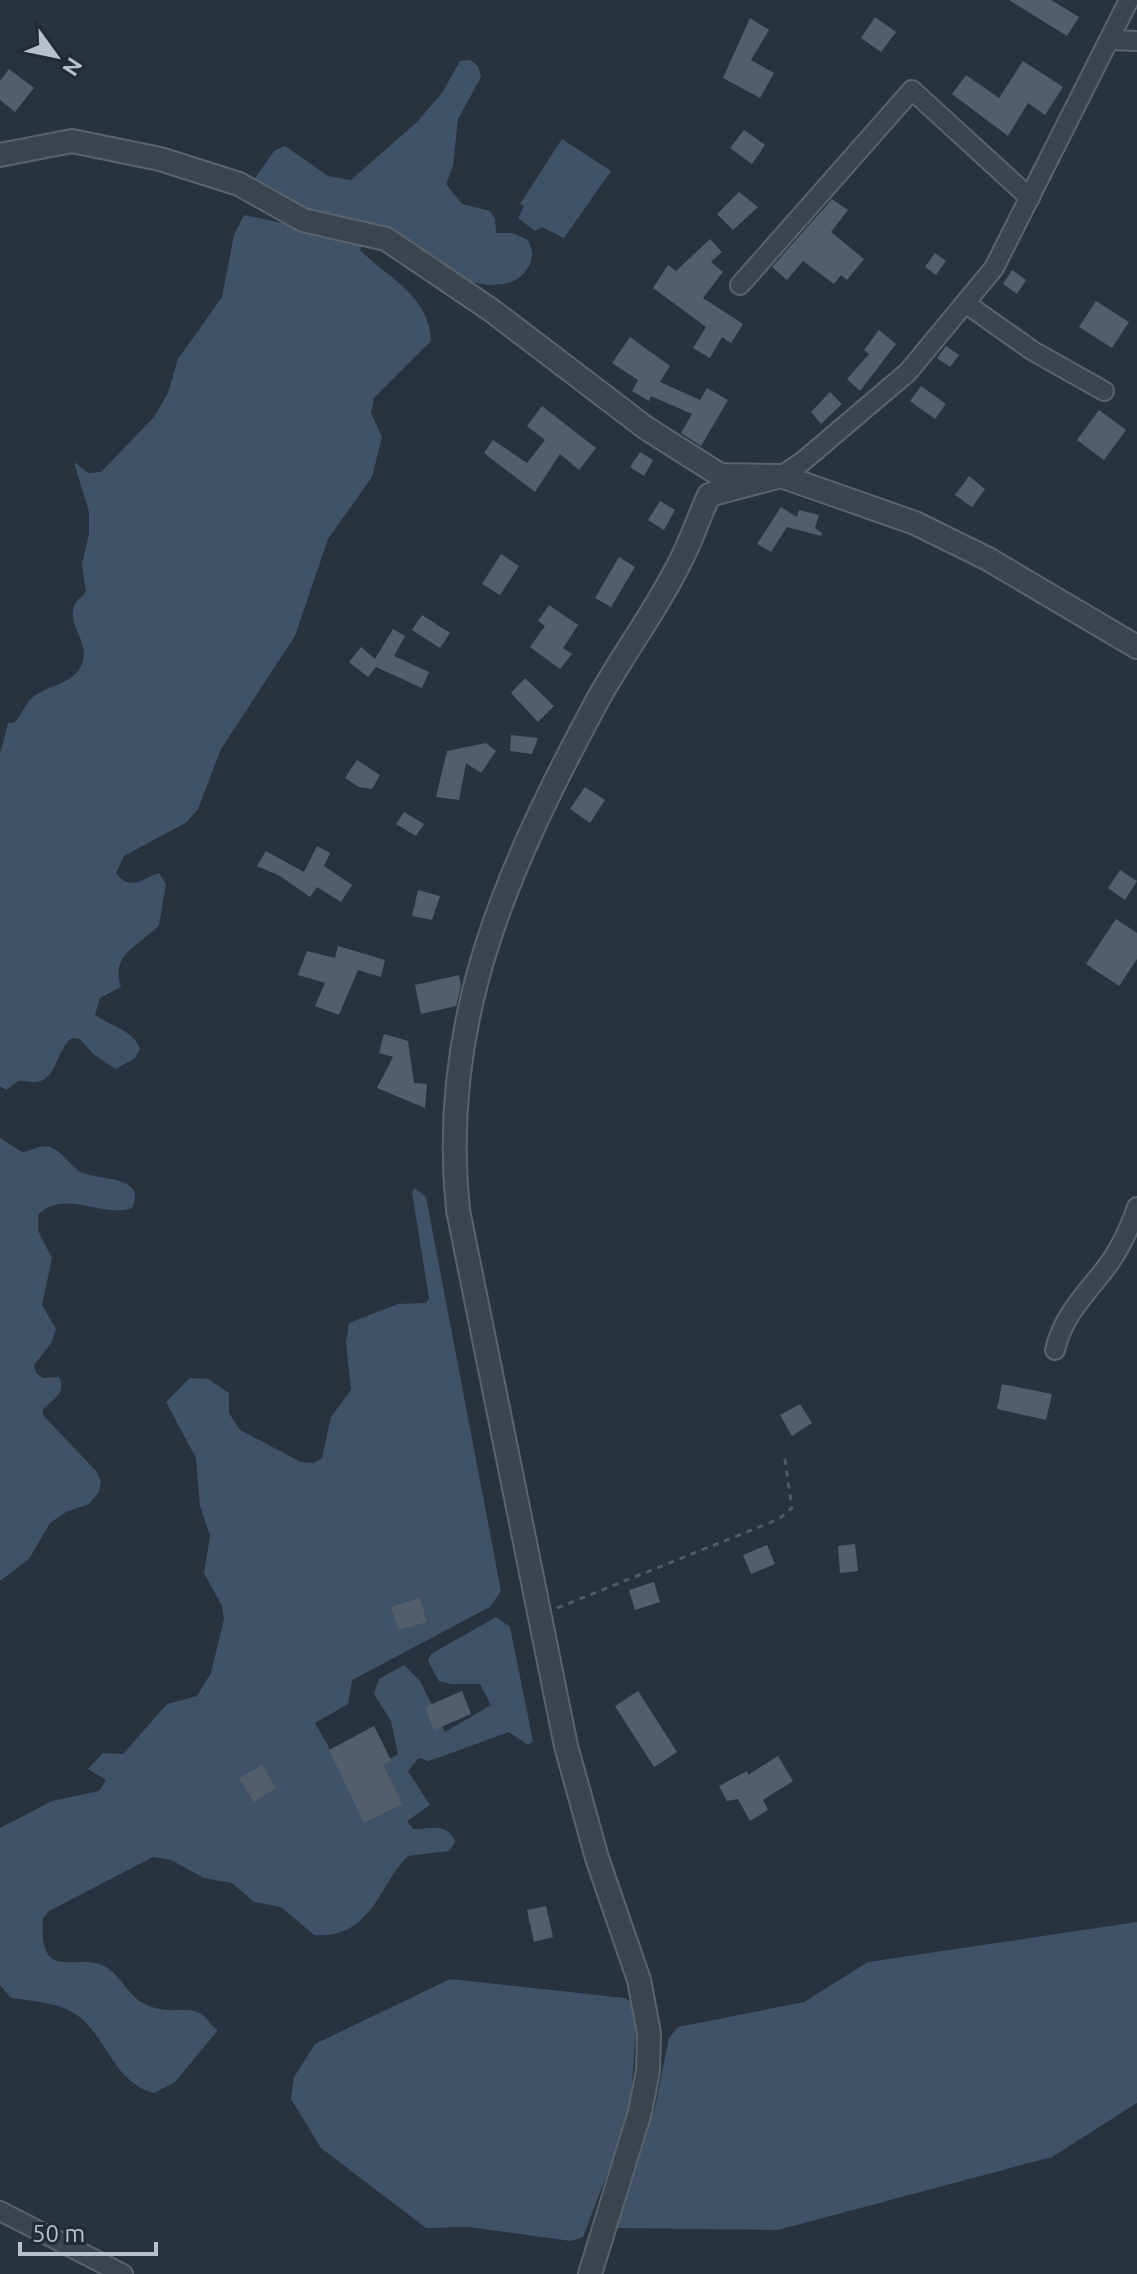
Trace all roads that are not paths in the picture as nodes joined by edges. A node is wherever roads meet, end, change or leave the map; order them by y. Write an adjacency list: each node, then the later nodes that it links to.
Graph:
1 (1129, 0): 2 (street)
2 (1109, 40): 3 (street); 5 (street)
3 (1137, 41)
4 (0, 155): 9 (street)
5 (1030, 198): 6 (street); 7 (street)
6 (740, 285)
7 (965, 303): 8 (street); 9 (street)
8 (1104, 391)
9 (781, 476): 10 (street); 15 (street)
10 (1137, 647)
11 (1137, 1207): 12 (street)
12 (1055, 1350)
13 (0, 2211): 14 (street)
14 (123, 2274)
15 (590, 2274)

